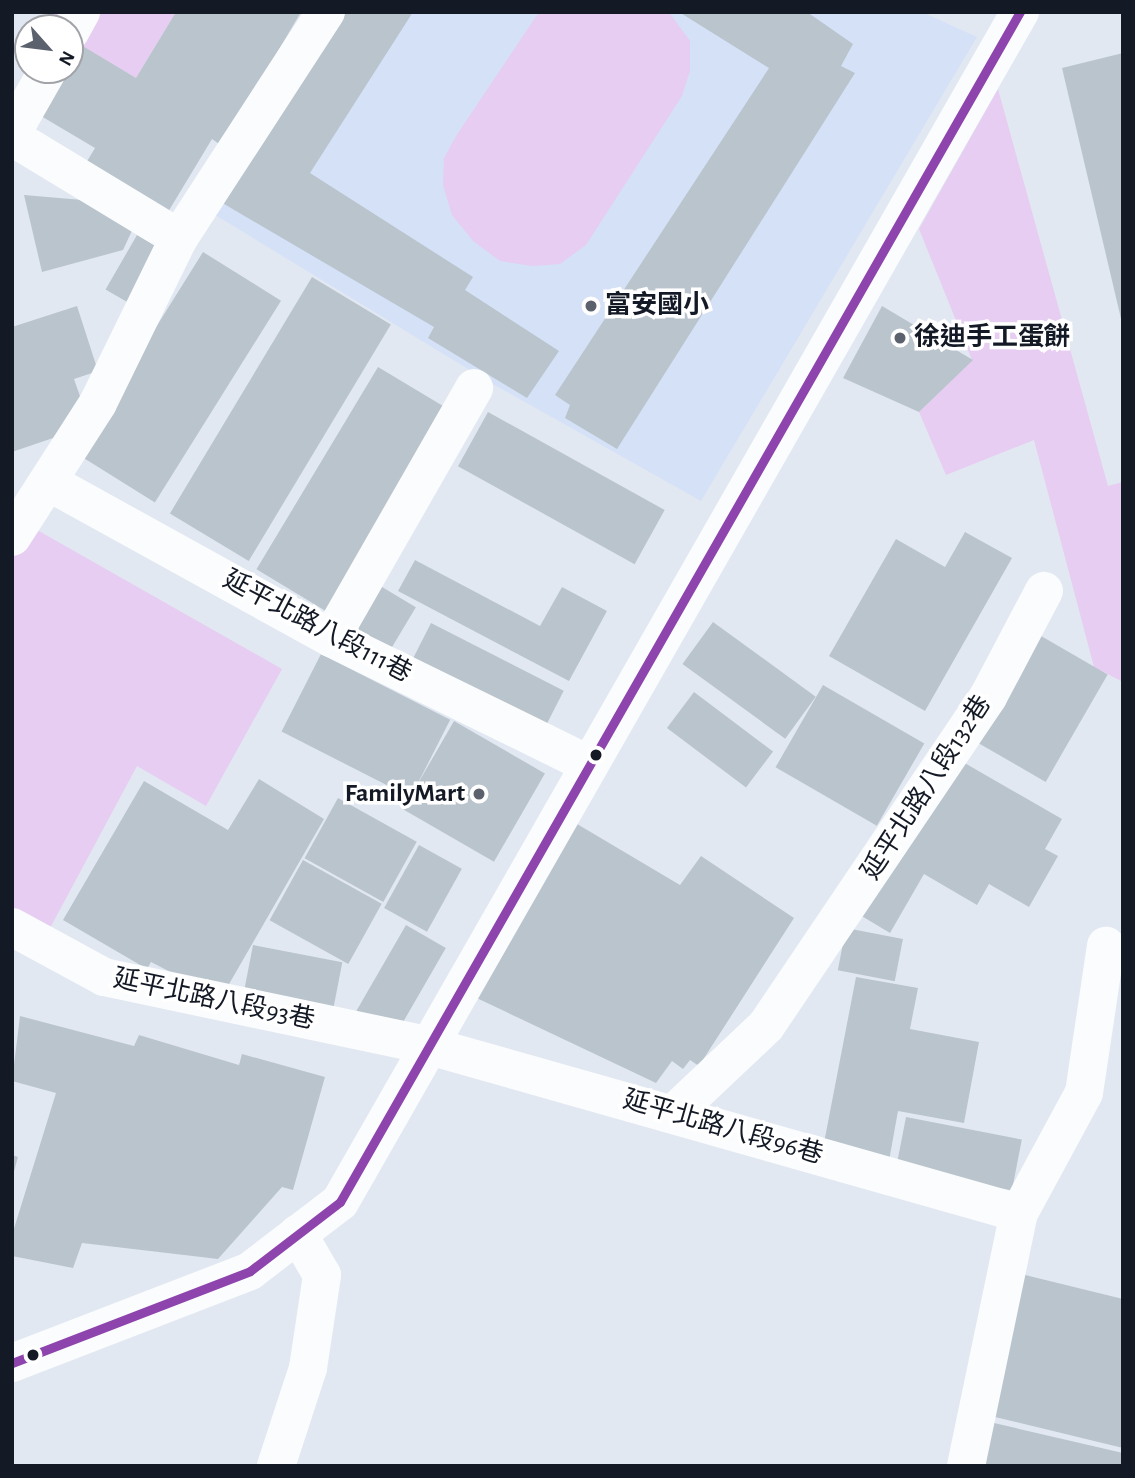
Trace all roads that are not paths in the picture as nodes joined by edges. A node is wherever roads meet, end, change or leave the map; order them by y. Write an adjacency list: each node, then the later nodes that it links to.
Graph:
1 (326, 12): 5 (street)
2 (1009, 15): 11 (street)
3 (40, 84): 4 (street)
4 (12, 134): 5 (street)
5 (179, 238): 7 (street)
6 (474, 388): 10 (street)
7 (52, 484): 8 (street); 10 (street, 延平北路八段111巷)
8 (12, 537)
9 (1044, 591): 15 (street, 延平北路八段132巷)
10 (331, 638): 11 (street, 延平北路八段111巷)
11 (586, 763): 14 (street)
12 (12, 927): 14 (street, 延平北路八段93巷)
13 (1106, 946): 16 (street)
14 (425, 1045): 15 (street, 延平北路八段96巷); 17 (street)
15 (674, 1113): 16 (street, 延平北路八段96巷)
16 (1019, 1213): 20 (street)
17 (298, 1234): 18 (street); 19 (street)
18 (12, 1363)
19 (276, 1466)
20 (966, 1466)

